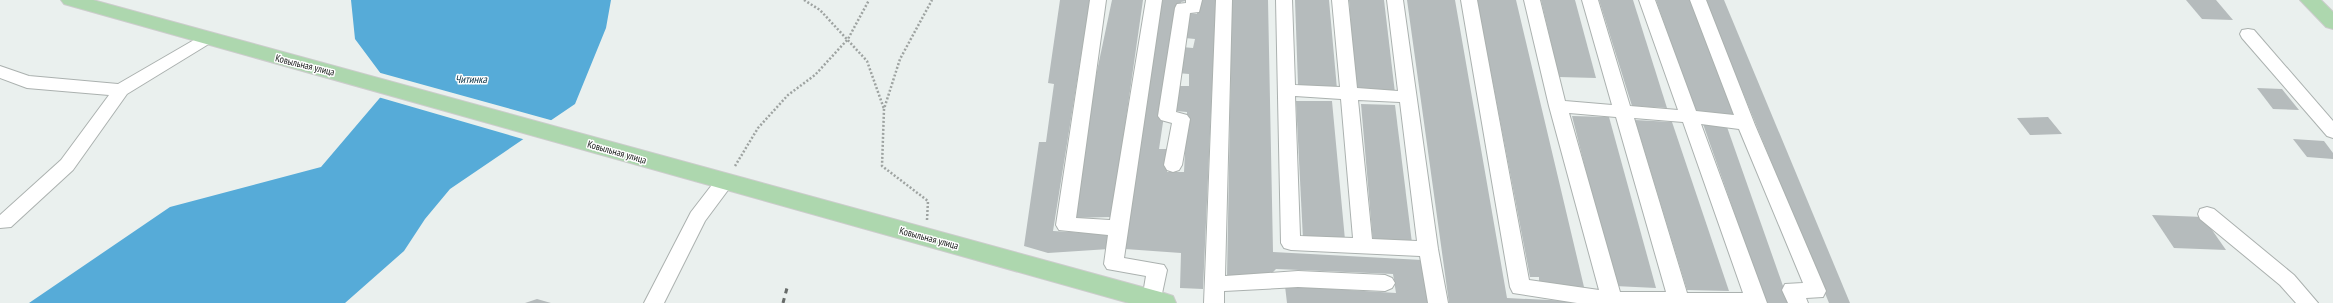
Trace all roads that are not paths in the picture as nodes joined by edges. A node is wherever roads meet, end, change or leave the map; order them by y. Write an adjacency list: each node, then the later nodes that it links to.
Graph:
1 (71, 0): 17 (main road, Ковыльная улица)
2 (1098, 0): 32 (lane)
3 (1154, 0): 32 (lane)
4 (1194, 0): 28 (lane)
5 (1224, 0): 36 (lane)
6 (1284, 0): 20 (lane)
7 (1340, 0): 21 (lane)
8 (1395, 0): 22 (lane)
9 (1469, 0): 37 (lane)
10 (1532, 0): 23 (lane)
11 (1590, 0): 24 (lane)
12 (1647, 0): 25 (lane)
13 (1698, 0): 26 (lane)
14 (2310, 0): 15 (main road)
15 (2333, 22)
16 (2248, 34): 27 (lane)
17 (206, 38): 19 (lane); 29 (main road, Ковыльная улица)
18 (0, 72): 19 (lane)
19 (121, 90): 31 (lane)
20 (1286, 90): 21 (lane); 33 (lane)
21 (1348, 95): 22 (lane); 33 (lane)
22 (1407, 97): 34 (lane)
23 (1558, 106): 24 (lane); 37 (lane)
24 (1623, 111): 25 (lane); 39 (lane)
25 (1690, 117): 26 (lane); 40 (lane)
26 (1746, 125): 43 (lane)
27 (2333, 132)
28 (1173, 164)
29 (725, 182): 38 (main road, Ковыльная улица); 41 (lane)
30 (2207, 214): 44 (lane)
31 (4, 222)
32 (1118, 228): 38 (lane)
33 (1363, 246): 34 (lane)
34 (1428, 249): 42 (lane)
35 (1385, 283): 36 (lane)
36 (1215, 293)
37 (1612, 300): 39 (lane)
38 (1158, 301)
39 (1679, 301): 40 (lane)
40 (1757, 302)
41 (654, 303)
42 (1438, 303)
43 (1798, 303)
44 (2308, 303)

